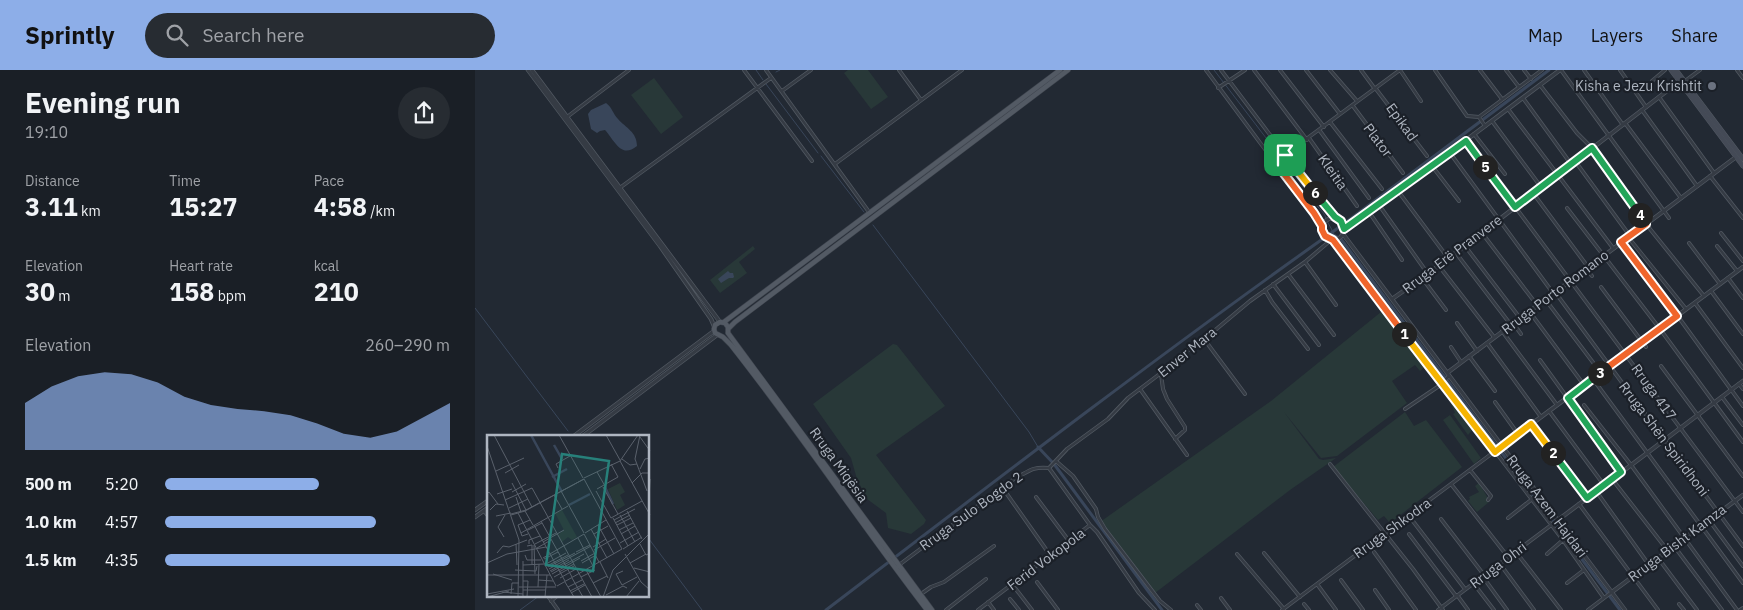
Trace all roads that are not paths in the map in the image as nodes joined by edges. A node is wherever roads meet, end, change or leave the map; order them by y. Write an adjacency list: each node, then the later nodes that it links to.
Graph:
1 (528, 70): 158 (street)
2 (532, 70): 56 (street)
3 (629, 70): 56 (street)
4 (744, 70): 41 (street)
5 (766, 70): 33 (street)
6 (811, 70): 44 (street)
7 (899, 70): 47 (street)
8 (962, 70): 47 (street)
9 (1061, 70): 101 (main road)
10 (1068, 70): 156 (main road)
11 (1205, 70): 42 (street)
12 (1221, 70): 37 (street, Rruga Azem Hajdari)
13 (1245, 70): 37 (street)
14 (1254, 70): 66 (street, Kleitia)
15 (1280, 70): 62 (street)
16 (1306, 70): 55 (street)
17 (1330, 70): 50 (street)
18 (1361, 70): 43 (street, Epikad)
19 (1400, 70): 43 (street); 49 (street)
20 (1435, 70): 57 (street)
21 (1480, 70): 48 (street)
22 (1506, 70): 40 (street)
23 (1524, 70): 35 (street)
24 (1541, 70): 35 (street)
25 (1561, 70): 39 (street); 65 (street)
26 (1584, 70): 61 (street)
27 (1620, 70): 52 (street)
28 (1665, 70): 36 (street)
29 (1671, 70): 38 (main road)
30 (1676, 70): 38 (main road)
31 (1700, 70): 38 (street)
32 (1737, 70): 34 (street)
33 (771, 78): 41 (street); 44 (street)
34 (1743, 78)
35 (1531, 79): 40 (street)
36 (1652, 81)
37 (1227, 82): 42 (street); 72 (street, Rruga Azem Hajdari)
38 (1682, 82): 45 (street, Rruga Erë Pranvere); 70 (main road)
39 (1540, 85): 46 (street); 68 (street)
40 (1519, 87): 48 (street)
41 (757, 88): 74 (street); 87 (street)
42 (1218, 88): 76 (street)
43 (1376, 89): 50 (street); 71 (street, Epikad)
44 (782, 91): 77 (street)
45 (1659, 97): 52 (street, Rruga Erë Pranvere); 81 (street)
46 (1523, 98): 53 (street); 78 (street)
47 (921, 100): 77 (street)
48 (1503, 100): 57 (street)
49 (1421, 101)
50 (1357, 102): 51 (street)
51 (1353, 106): 55 (street); 82 (street, Plator)
52 (1646, 107): 54 (street, Rruga Erë Pranvere)
53 (1507, 109): 58 (street); 84 (street)
54 (1642, 110): 61 (street, Rruga Erë Pranvere); 86 (street)
55 (1340, 114): 59 (street)
56 (567, 117): 87 (street)
57 (1479, 118): 60 (street)
58 (1492, 121): 60 (street); 88 (street)
59 (1330, 122): 62 (street); 89 (street)
60 (1484, 124): 64 (street)
61 (1624, 124): 65 (street, Rruga Erë Pranvere); 93 (street)
62 (1323, 127): 63 (street)
63 (1320, 131): 66 (street); 92 (street)
64 (1475, 134): 67 (street); 83 (street)
65 (1608, 136): 68 (street, Rruga Erë Pranvere); 99 (street)
66 (1308, 139): 72 (street); 95 (street, Kleitia)
67 (1466, 141): 69 (street); 97 (street, Rruga 417)
68 (1592, 148): 75 (street, Rruga Erë Pranvere); 106 (street)
69 (1450, 153): 79 (street); 105 (street, Rruga Shën Spiridhoni)
70 (1740, 154): 73 (main road); 80 (main road); 81 (street, Rruga Porto Romano)
71 (1427, 156)
72 (1282, 157): 76 (street); 102 (street, Rruga Azem Hajdari)
73 (1743, 159)
74 (812, 161)
75 (1575, 161): 78 (street, Rruga Erë Pranvere); 111 (street)
76 (1275, 162): 107 (street)
77 (834, 164): 101 (street)
78 (1571, 164): 84 (street, Rruga Erë Pranvere)
79 (1432, 166): 90 (street); 94 (street)
80 (1743, 166)
81 (1714, 173): 85 (street, Rruga Porto Romano)
82 (1403, 174)
83 (1505, 174)
84 (1557, 175): 88 (street, Rruga Erë Pranvere); 117 (street)
85 (1710, 176): 86 (street, Rruga Porto Romano); 104 (street)
86 (1697, 186): 93 (street, Rruga Porto Romano)
87 (621, 187): 152 (street)
88 (1541, 187): 91 (street, Rruga Erë Pranvere)
89 (1381, 189)
90 (1398, 192): 96 (street); 120 (street)
91 (1533, 193): 97 (street, Rruga Erë Pranvere); 126 (street)
92 (1369, 198)
93 (1681, 198): 99 (street, Rruga Porto Romano)
94 (1459, 201)
95 (1357, 206)
96 (1379, 206): 100 (street); 129 (street)
97 (1515, 207): 105 (street, Rruga Erë Pranvere); 133 (street, Rruga 417)
98 (1567, 208): 119 (street)
99 (1664, 210): 103 (street); 106 (street, Rruga Porto Romano)
100 (1369, 212): 108 (street); 121 (street)
101 (870, 214): 152 (main road)
102 (1335, 217): 107 (street); 108 (street, Rruga Azem Hajdari)
103 (1669, 218)
104 (1743, 218)
105 (1497, 220): 109 (street, Rruga Erë Pranvere); 139 (street, Rruga Shën Spiridhoni)
106 (1646, 224): 111 (street, Rruga Porto Romano); 140 (street)
107 (1322, 226): 112 (street)
108 (1343, 232): 112 (street); 142 (street, Rruga Azem Hajdari)
109 (1482, 232): 115 (street, Rruga Erë Pranvere); 145 (street)
110 (1721, 233): 122 (street)
111 (1629, 236): 113 (street, Rruga Porto Romano); 148 (street)
112 (1332, 240): 123 (street, Enver Mara); 182 (street)
113 (1621, 242): 117 (street, Rruga Porto Romano); 150 (street)
114 (1689, 243): 135 (street)
115 (1465, 246): 118 (street, Rruga Erë Pranvere); 151 (street)
116 (1717, 246): 127 (street)
117 (1613, 248): 119 (street, Rruga Porto Romano)
118 (1456, 252): 120 (street, Rruga Erë Pranvere); 154 (street)
119 (1604, 255): 126 (street, Rruga Porto Romano); 155 (street)
120 (1448, 258): 124 (street, Rruga Erë Pranvere)
121 (1402, 260)
122 (1743, 261)
123 (1305, 262): 128 (street, Enver Mara); 146 (street)
124 (1439, 266): 129 (street, Rruga Erë Pranvere); 162 (street)
125 (1743, 267): 127 (street)
126 (1587, 268): 130 (street); 133 (street, Rruga Porto Romano)
127 (1737, 271): 132 (street)
128 (1288, 274): 134 (street, Enver Mara); 161 (street)
129 (1428, 274): 131 (street, Rruga Erë Pranvere)
130 (1592, 276)
131 (1422, 278): 142 (street, Rruga Erë Pranvere); 147 (street)
132 (1728, 278): 135 (street); 141 (street)
133 (1570, 281): 139 (street, Rruga Porto Romano); 171 (street, Rruga 417)
134 (1273, 284): 137 (street, Enver Mara); 166 (street)
135 (1720, 284): 138 (street)
136 (1601, 287): 164 (street)
137 (1265, 290): 163 (street, Enver Mara); 169 (street)
138 (1711, 291): 140 (street); 160 (street)
139 (1554, 293): 143 (street, Rruga Porto Romano); 175 (street, Rruga Shën Spiridhoni)
140 (1704, 296): 144 (street)
141 (1743, 298)
142 (1392, 299): 180 (street, Rruga Azem Hajdari)
143 (1545, 299): 145 (street, Rruga Porto Romano); 179 (street)
144 (1694, 303): 148 (street); 177 (street)
145 (1537, 305): 149 (street, Rruga Porto Romano)
146 (1335, 306)
147 (1446, 310)
148 (1686, 310): 150 (street)
149 (1529, 311): 151 (street, Rruga Porto Romano); 184 (street)
150 (1677, 316): 155 (street); 187 (street)
151 (1520, 318): 154 (street, Rruga Porto Romano)
152 (722, 322): 156 (main road, Rruga Miqësia); 158 (main road)
153 (1457, 322): 170 (street)
154 (1512, 324): 157 (street, Rruga Porto Romano); 159 (street)
155 (1660, 329): 164 (street); 193 (street)
156 (728, 331): 158 (main road); 263 (main road, Rruga Miqësia)
157 (1503, 331): 162 (street, Rruga Porto Romano); 194 (street)
158 (717, 332): 205 (street); 206 (street); 263 (main road, Rruga Miqësia)
159 (1521, 334)
160 (1743, 334)
161 (1334, 335)
162 (1494, 337): 165 (street, Rruga Porto Romano)
163 (1204, 339): 178 (street, Enver Mara); 189 (street)
164 (1643, 342): 168 (street); 171 (street)
165 (1487, 343): 170 (street, Rruga Porto Romano); 200 (street)
166 (1319, 345)
167 (1451, 347): 174 (street)
168 (1646, 347)
169 (1308, 349)
170 (1477, 351): 172 (street, Rruga Porto Romano)
171 (1626, 354): 175 (street); 203 (street, Rruga 417)
172 (1469, 356): 174 (street, Rruga Porto Romano); 188 (street)
173 (1540, 360): 191 (street)
174 (1461, 362): 180 (street, Rruga Porto Romano)
175 (1609, 366): 179 (street); 208 (street, Rruga Shën Spiridhoni)
176 (1661, 366): 199 (street)
177 (1743, 368)
178 (1161, 373): 185 (street, Enver Mara); 207 (street)
179 (1601, 373): 181 (street)
180 (1448, 375): 182 (street); 210 (street, Rruga Azem Hajdari)
181 (1593, 379): 184 (street); 211 (street)
182 (1443, 382): 197 (street); 210 (street)
183 (1741, 383): 186 (street); 187 (street)
184 (1584, 385): 191 (street)
185 (1140, 389): 207 (street); 213 (street, Enver Mara)
186 (1743, 389)
187 (1732, 390): 190 (street); 196 (street)
188 (1495, 391)
189 (1245, 394)
190 (1723, 397): 193 (street); 202 (street)
191 (1568, 398): 194 (street); 218 (street)
192 (1495, 402): 204 (street)
193 (1714, 404): 199 (street); 209 (street)
194 (1557, 405): 198 (street)
195 (1584, 405): 215 (street)
196 (1743, 406)
197 (1405, 409)
198 (1549, 411): 200 (street); 222 (street)
199 (1698, 416): 203 (street); 219 (street)
200 (1541, 417): 201 (street)
201 (1531, 424): 204 (street); 227 (street)
202 (1743, 425)
203 (1681, 429): 208 (street); 230 (street, Rruga 417)
204 (1518, 434): 210 (street)
205 (575, 435)
206 (584, 435)
207 (1175, 439): 212 (street)
208 (1664, 442): 211 (street); 237 (street, Rruga Shën Spiridhoni)
209 (1743, 442)
210 (1499, 449): 217 (street, Rruga Shkodra); 229 (street); 243 (street, Rruga Azem Hajdari)
211 (1647, 454): 215 (street); 247 (street)
212 (1187, 455)
213 (1055, 462): 216 (street, Enver Mara); 310 (street)
214 (1330, 464): 248 (street)
215 (1631, 466): 218 (street); 250 (street)
216 (1049, 468): 223 (street, Rruga Sulo Bogdo 2); 246 (street)
217 (1471, 470): 221 (street, Rruga Shkodra); 228 (street)
218 (1621, 472): 220 (street)
219 (1743, 476)
220 (1612, 479): 222 (street); 256 (street)
221 (1451, 484): 239 (street, Rruga Shkodra); 264 (street)
222 (1604, 485): 224 (street)
223 (1002, 487): 262 (street); 267 (street, Rruga Sulo Bogdo 2)
224 (1596, 491): 227 (street); 268 (street)
225 (1743, 495): 230 (street, Rruga Bisht Kamza)
226 (1036, 497): 252 (street)
227 (1587, 498): 232 (street)
228 (1488, 500)
229 (1531, 500): 241 (street); 245 (street)
230 (1735, 500): 236 (street, Rruga 417); 237 (street, Rruga Bisht Kamza)
231 (487, 501): 234 (street)
232 (1579, 504): 243 (street); 272 (street)
233 (487, 509): 235 (street)
234 (475, 510)
235 (484, 511): 238 (street); 240 (street)
236 (1743, 512)
237 (1719, 513): 244 (street, Rruga Bisht Kamza); 255 (street, Rruga Shën Spiridhoni)
238 (487, 515)
239 (1409, 516): 248 (street, Rruga Shkodra); 281 (street)
240 (475, 517)
241 (1508, 518)
242 (1441, 519): 271 (street)
243 (1557, 520): 245 (street, Rruga Ohri); 283 (street, Rruga Azem Hajdari)
244 (1709, 520): 247 (street, Rruga Bisht Kamza); 269 (street)
245 (1551, 525): 251 (street); 258 (street, Rruga Ohri)
246 (1090, 526): 252 (street, Ferid Vokopola); 309 (street)
247 (1701, 526): 250 (street, Rruga Bisht Kamza); 277 (street)
248 (1384, 533): 278 (street, Rruga Shkodra); 299 (street)
249 (1409, 534): 285 (street)
250 (1684, 538): 254 (street, Rruga Bisht Kamza); 329 (street)
251 (1563, 540): 261 (street); 270 (street)
252 (1069, 541): 262 (street, Ferid Vokopola)
253 (994, 546): 284 (street)
254 (1674, 546): 256 (street, Rruga Bisht Kamza); 328 (street)
255 (1743, 546)
256 (1667, 551): 265 (street, Rruga Bisht Kamza)
257 (1374, 552): 317 (street)
258 (1516, 552): 264 (street, Rruga Ohri); 322 (street)
259 (1264, 553): 286 (street)
260 (1237, 554): 298 (street)
261 (1547, 554)
262 (1050, 555): 293 (street, Ferid Vokopola)
263 (889, 557): 267 (main road, Rruga Miqësia)
264 (1509, 557): 266 (street, Rruga Ohri)
265 (1658, 558): 268 (street, Rruga Bisht Kamza); 327 (street)
266 (1500, 564): 271 (street, Rruga Ohri); 321 (street)
267 (896, 565): 284 (main road, Rruga Miqësia); 301 (main road, Rruga Miqësia)
268 (1649, 565): 272 (street, Rruga Bisht Kamza)
269 (1743, 566)
270 (1584, 570): 279 (street); 287 (street)
271 (1483, 576): 276 (street, Rruga Ohri); 320 (street)
272 (1633, 576): 283 (street, Rruga Bisht Kamza); 325 (street)
273 (986, 579): 303 (street)
274 (1341, 580): 315 (street)
275 (1037, 582): 308 (street)
276 (1473, 583): 281 (street, Rruga Ohri); 319 (street)
277 (1743, 583)
278 (1317, 584): 286 (street, Rruga Shkodra); 314 (street)
279 (1567, 584)
280 (1015, 588): 307 (street)
281 (1465, 589): 285 (street, Rruga Ohri)
282 (1375, 590): 316 (street)
283 (1611, 592): 287 (street); 324 (street, Rruga Azem Hajdari)
284 (920, 595): 302 (main road, Rruga Miqësia)
285 (1457, 596): 299 (street, Rruga Ohri); 318 (street)
286 (1300, 597): 298 (street, Rruga Shkodra)
287 (1605, 597): 323 (street)
288 (549, 598): 292 (street)
289 (555, 598): 292 (street)
290 (1221, 598): 312 (street)
291 (1010, 599): 306 (street)
292 (551, 601): 300 (street)
293 (988, 602): 304 (street, Ferid Vokopola); 305 (street)
294 (1304, 604): 313 (street)
295 (1679, 604): 326 (street)
296 (1197, 605): 311 (street)
297 (1743, 608): 329 (street)
298 (1283, 609)
299 (1441, 609)
300 (558, 610)
301 (927, 610)
302 (932, 610)
303 (946, 610)
304 (978, 610)
305 (994, 610)
306 (1019, 610)
307 (1032, 610)
308 (1058, 610)
309 (1155, 610)
310 (1171, 610)
311 (1201, 610)
312 (1230, 610)
313 (1309, 610)
314 (1336, 610)
315 (1363, 610)
316 (1389, 610)
317 (1416, 610)
318 (1468, 610)
319 (1494, 610)
320 (1507, 610)
321 (1534, 610)
322 (1561, 610)
323 (1588, 610)
324 (1625, 610)
325 (1658, 610)
326 (1684, 610)
327 (1697, 610)
328 (1723, 610)
329 (1739, 610)

